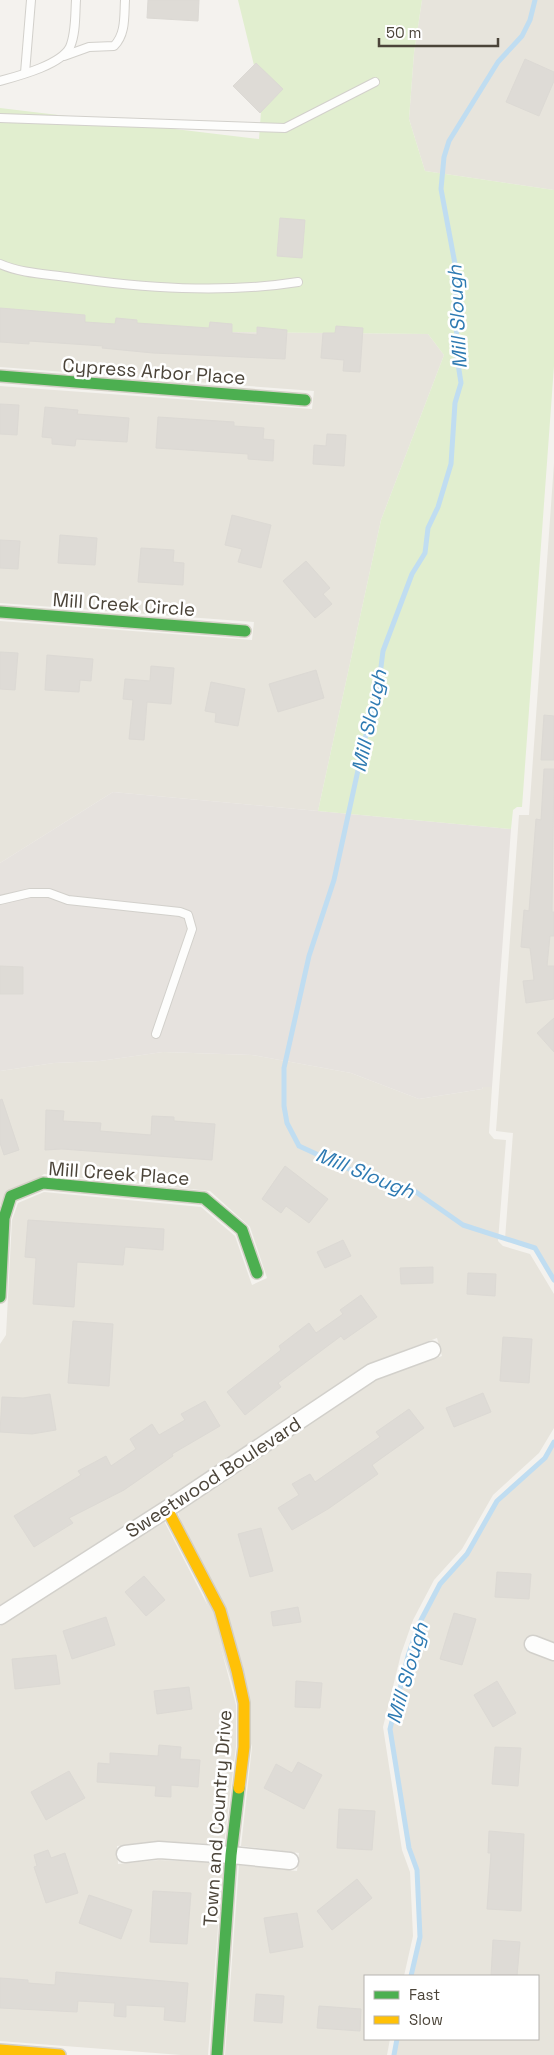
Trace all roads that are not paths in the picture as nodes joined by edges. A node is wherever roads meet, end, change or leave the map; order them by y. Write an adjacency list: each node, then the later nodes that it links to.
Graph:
1 (31, 0): 5 (lane)
2 (76, 0): 4 (lane)
3 (125, 0): 4 (lane)
4 (62, 57): 5 (lane)
5 (25, 74): 6 (lane)
6 (0, 82)
7 (375, 82): 8 (lane)
8 (0, 118)
9 (0, 264): 10 (lane)
10 (298, 282)
11 (0, 376): 12 (street, Cypress Arbor Place)
12 (305, 400)
13 (0, 612): 14 (street, Mill Creek Circle)
14 (245, 630)
15 (0, 900): 16 (lane)
16 (156, 1034)
17 (257, 1273): 18 (street, Mill Creek Place)
18 (0, 1297)
19 (432, 1350): 20 (street, Sweetwood Boulevard)
20 (167, 1508): 21 (street, Sweetwood Boulevard); 25 (street, Town and Country Drive)
21 (0, 1616)
22 (533, 1644): 23 (street)
23 (554, 1652)
24 (125, 1854): 25 (street)
25 (231, 1855): 26 (street); 29 (street, Town and Country Drive)
26 (290, 1861)
27 (0, 2050): 28 (street)
28 (60, 2055)
29 (217, 2055)

